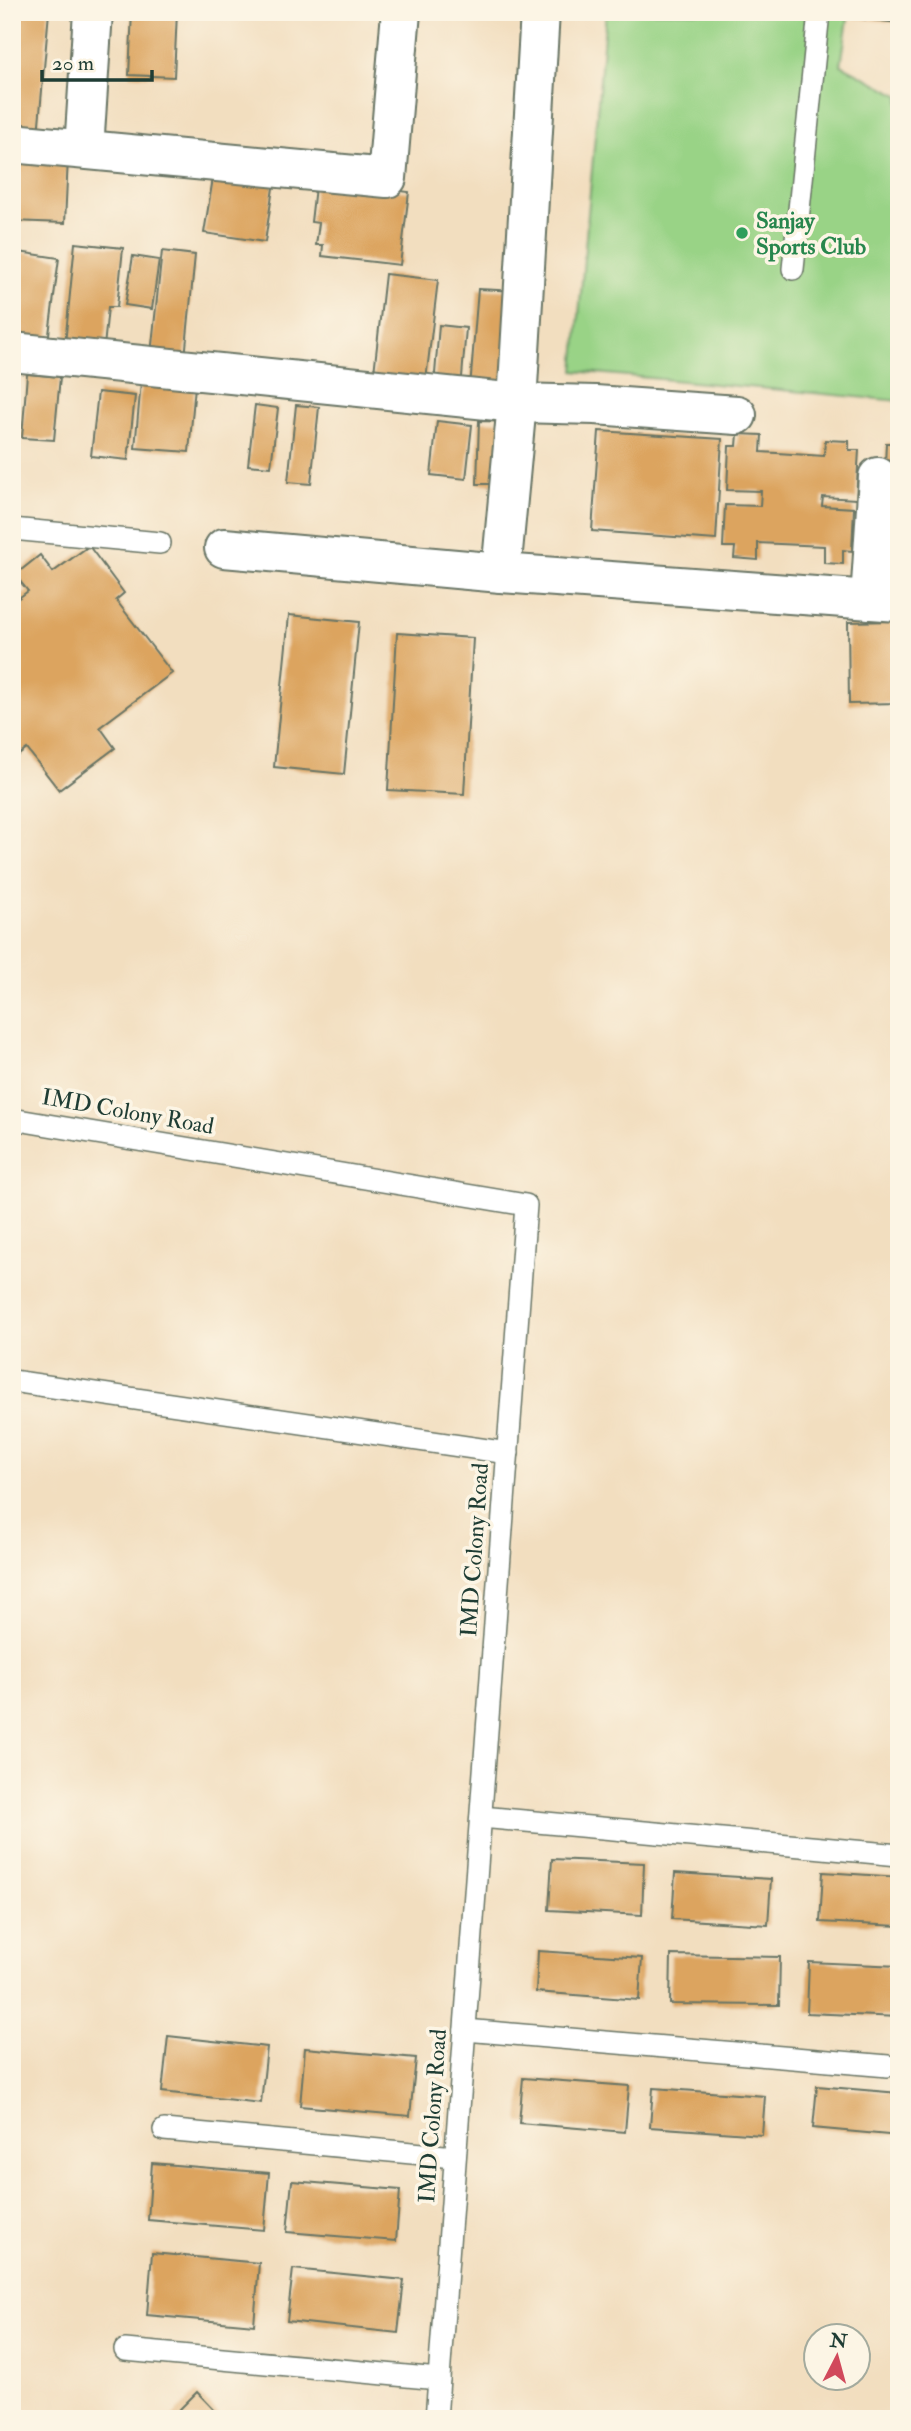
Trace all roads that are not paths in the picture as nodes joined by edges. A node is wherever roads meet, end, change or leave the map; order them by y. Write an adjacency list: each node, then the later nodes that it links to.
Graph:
1 (93, 12): 6 (street)
2 (401, 12): 6 (street)
3 (540, 12): 9 (street)
4 (819, 12): 7 (lane)
5 (12, 143): 6 (street)
6 (84, 149)
7 (793, 269)
8 (12, 352): 9 (street)
9 (517, 403): 10 (street); 15 (street)
10 (737, 415)
11 (878, 477): 16 (street)
12 (12, 529): 13 (lane)
13 (160, 544)
14 (224, 548): 15 (street)
15 (501, 573): 16 (street)
16 (885, 601)
17 (12, 1119): 19 (lane, IMD Colony Road)
18 (12, 1381): 19 (lane)
19 (508, 1453): 20 (lane, IMD Colony Road)
20 (481, 1817): 21 (lane); 22 (lane, IMD Colony Road)
21 (899, 1855)
22 (464, 2030): 23 (lane); 25 (lane, IMD Colony Road)
23 (888, 2066)
24 (164, 2130): 25 (lane)
25 (455, 2157): 27 (lane, IMD Colony Road)
26 (125, 2350): 27 (lane)
27 (439, 2379): 28 (lane, IMD Colony Road)
28 (436, 2419)

